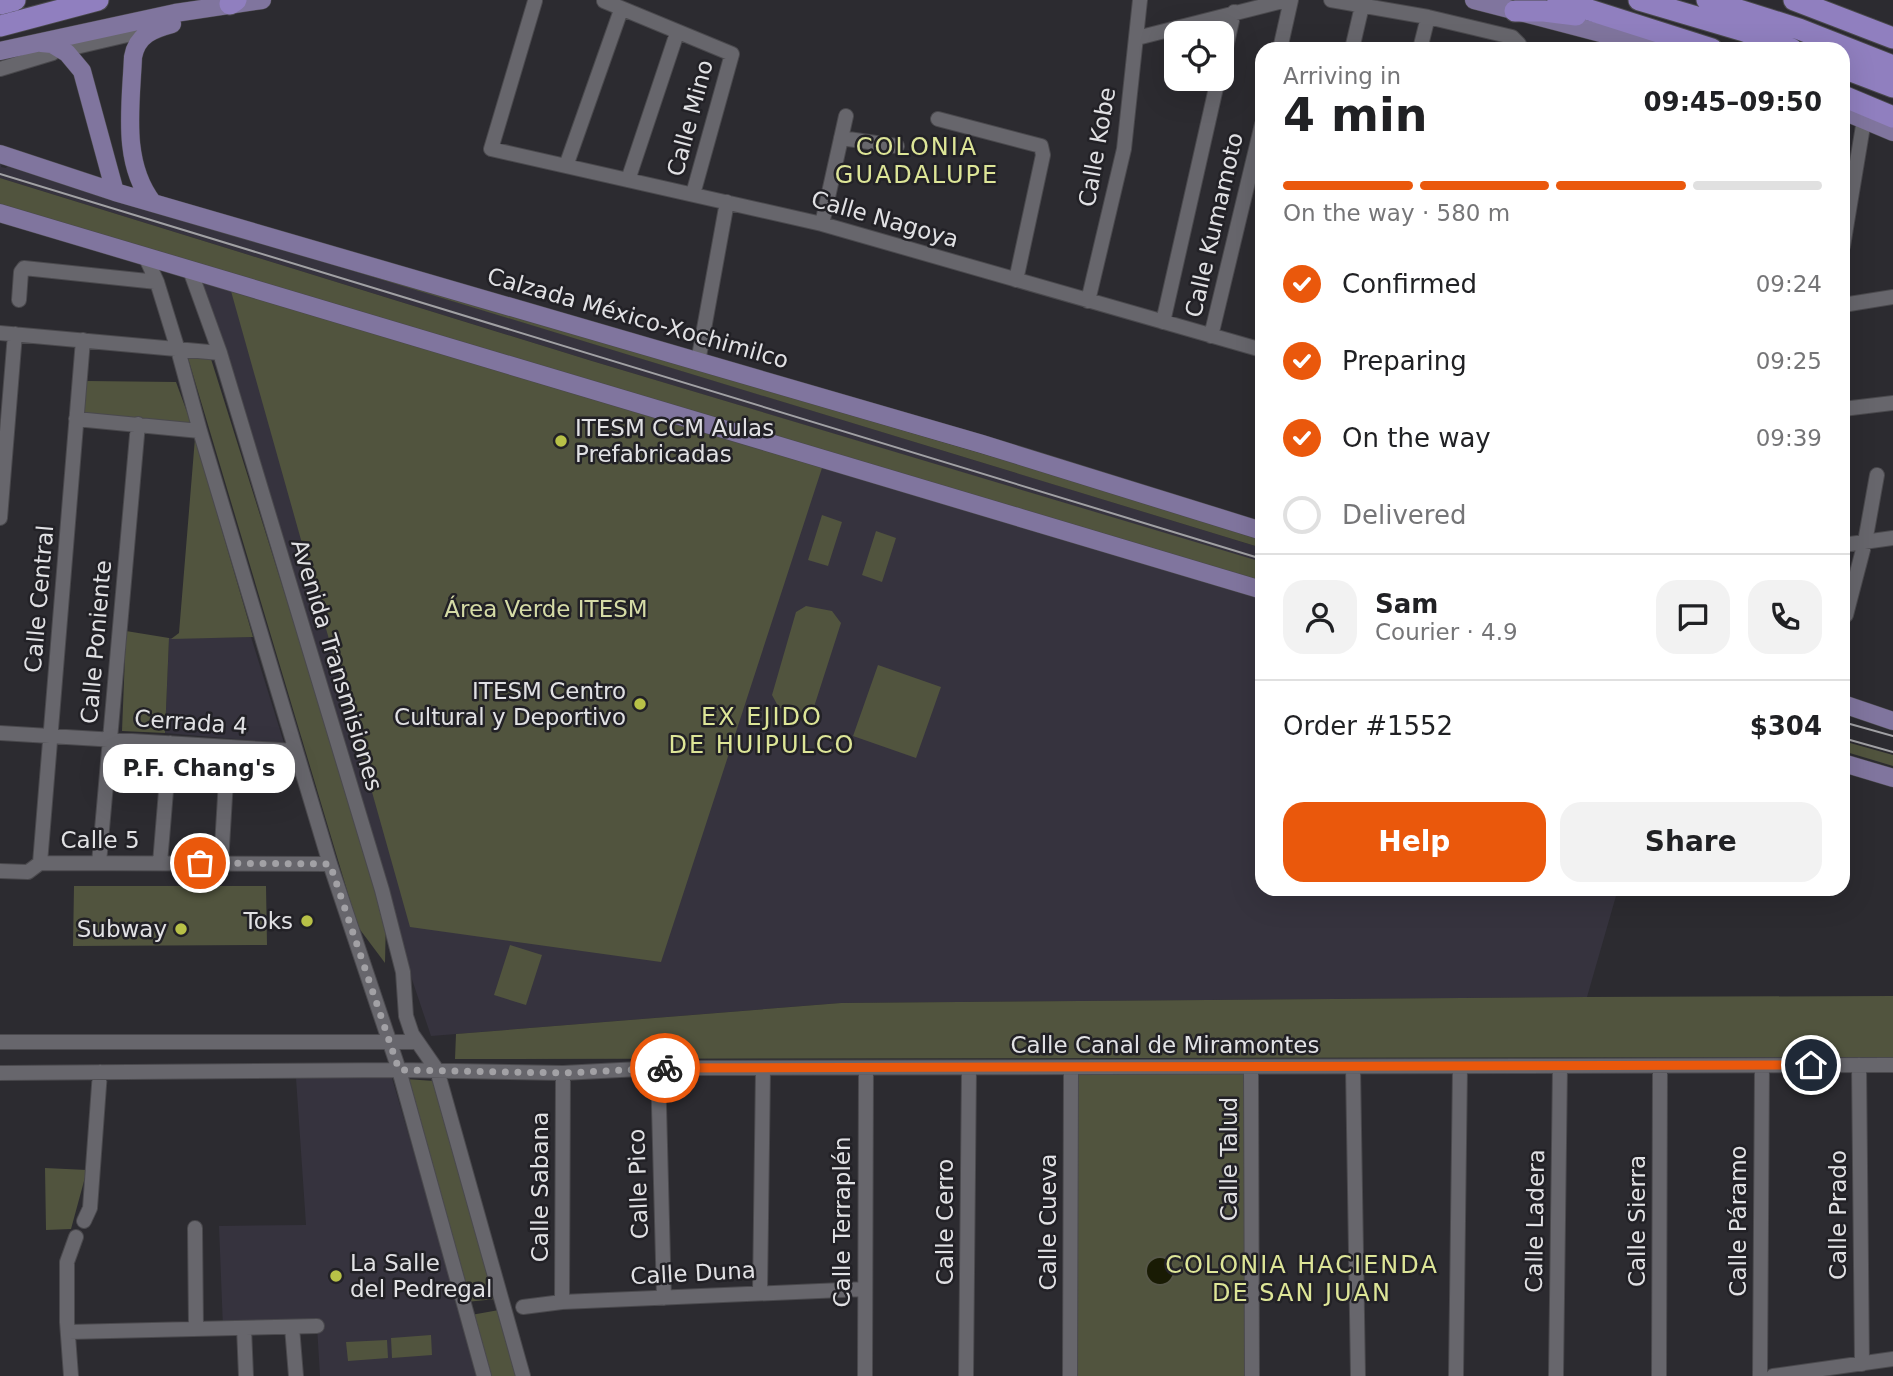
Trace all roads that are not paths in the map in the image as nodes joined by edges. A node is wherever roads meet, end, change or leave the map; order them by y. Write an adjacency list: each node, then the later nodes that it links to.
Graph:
1 (15, 0): 15 (highway)
2 (262, 0): 14 (main road)
3 (1140, 0): 28 (street, Calle Kobe)
4 (1289, 0): 20 (street); 32 (street)
5 (1331, 0): 16 (street)
6 (1474, 0): 19 (main road)
7 (1558, 0): 23 (highway)
8 (1639, 0): 36 (highway)
9 (1707, 0): 37 (highway)
10 (535, 1): 58 (street, Calle Nagoya)
11 (604, 1): 18 (street)
12 (1807, 1): 26 (main road); 29 (highway)
13 (90, 2): 24 (highway)
14 (233, 2): 17 (main road)
15 (0, 4)
16 (1362, 6): 21 (street); 33 (street)
17 (208, 8): 25 (main road); 31 (main road)
18 (621, 10): 27 (street); 58 (street)
19 (1515, 11): 23 (highway); 30 (main road)
20 (1234, 12): 22 (street); 28 (street)
21 (1428, 17): 34 (street); 35 (street)
22 (1232, 21)
23 (1632, 23): 30 (highway)
24 (0, 26)
25 (155, 28): 38 (street); 64 (main road)
26 (1893, 28)
27 (677, 33): 59 (street); 62 (street, Calle Mino)
28 (1137, 38): 73 (street, Calle Kobe)
29 (1893, 38)
30 (1658, 40)
31 (34, 42): 40 (main road); 61 (main road)
32 (1281, 42)
33 (1354, 42)
34 (1422, 42)
35 (1512, 42)
36 (1774, 42)
37 (1832, 42)
38 (76, 47)
39 (1850, 49): 42 (highway)
40 (0, 51)
41 (53, 54): 43 (street)
42 (1893, 66)
43 (0, 69)
44 (1850, 71): 45 (highway)
45 (1893, 87)
46 (1215, 91): 75 (street)
47 (1850, 99): 50 (highway)
48 (1850, 114): 52 (main road)
49 (846, 116): 54 (street)
50 (1893, 117)
51 (938, 119): 69 (street)
52 (1864, 120): 53 (main road); 60 (street)
53 (1893, 132)
54 (841, 138): 55 (street); 66 (street)
55 (897, 146)
56 (0, 154): 61 (main road, Calzada México-Xochimilco)
57 (1255, 154): 77 (street, Calle Kumamoto)
58 (566, 166): 59 (street, Calle Nagoya)
59 (628, 180): 62 (street, Calle Nagoya)
60 (1850, 180)
61 (115, 192): 64 (main road, Calzada México-Xochimilco)
62 (693, 194): 63 (street, Calle Nagoya)
63 (727, 202): 66 (street, Calle Nagoya); 82 (street)
64 (153, 203): 82 (main road, Calzada México-Xochimilco)
65 (0, 213): 67 (main road)
66 (822, 224): 69 (street, Calle Nagoya)
67 (145, 256): 68 (main road); 70 (street)
68 (190, 270): 81 (street, Avenida Transmisiones); 95 (main road)
69 (1016, 280): 73 (street, Calle Nagoya)
70 (157, 282): 72 (street); 80 (street)
71 (1893, 297): 74 (street)
72 (19, 300)
73 (1088, 301): 75 (street, Calle Nagoya)
74 (1850, 304)
75 (1163, 322): 77 (street, Calle Nagoya)
76 (7, 333): 78 (street); 87 (street)
77 (1212, 336): 79 (street, Calle Nagoya)
78 (83, 340): 80 (street); 85 (street, Calle Central)
79 (1255, 348)
80 (178, 350): 81 (street); 88 (street)
81 (220, 353): 113 (street, Avenida Transmisiones)
82 (698, 362): 91 (main road, Calzada México-Xochimilco)
83 (1893, 403): 84 (street)
84 (1850, 408)
85 (76, 419): 86 (street); 100 (street, Calle Central)
86 (138, 424): 88 (street); 101 (street, Calle Poniente)
87 (4, 429): 90 (street)
88 (200, 432): 104 (street)
89 (1877, 475): 93 (street)
90 (0, 517)
91 (1255, 529)
92 (1893, 538): 93 (street)
93 (1865, 542): 94 (street); 96 (street)
94 (1850, 544)
95 (1255, 588)
96 (1850, 600)
97 (1850, 706): 98 (main road)
98 (1893, 721)
99 (0, 733): 100 (street, Cerrada 4)
100 (50, 736): 101 (street, Cerrada 4); 107 (street, Calle Central)
101 (110, 740): 102 (street, Cerrada 4); 108 (street, Calle Poniente)
102 (170, 743): 103 (street, Cerrada 4); 109 (street)
103 (228, 747): 104 (street, Cerrada 4); 110 (street)
104 (296, 751): 111 (street)
105 (1850, 765): 106 (main road)
106 (1893, 778)
107 (40, 863): 108 (street, Calle 5); 112 (street, Calle 5)
108 (99, 863): 109 (street, Calle 5)
109 (160, 863): 110 (street, Calle 5)
110 (221, 863): 111 (street, Calle 5)
111 (330, 864): 114 (street)
112 (0, 871)
113 (403, 988): 114 (street); 117 (street, Avenida Transmisiones)
114 (375, 997): 116 (street)
115 (0, 1042): 116 (street)
116 (390, 1042): 117 (street); 131 (street)
117 (417, 1042): 132 (street, Avenida Transmisiones)
118 (1859, 1065): 119 (street, Calle Canal de Miramontes); 122 (street, Calle Canal de Miramontes); 150 (street, Calle Prado)
119 (1893, 1065)
120 (1560, 1066): 121 (street, Calle Canal de Miramontes); 124 (street, Calle Canal de Miramontes); 162 (street, Calle Ladera)
121 (1660, 1066): 122 (street, Calle Canal de Miramontes); 163 (street, Calle Sierra)
122 (1762, 1066): 164 (street, Calle Páramo)
123 (1353, 1067): 124 (street, Calle Canal de Miramontes); 128 (street, Calle Canal de Miramontes); 160 (street)
124 (1460, 1067): 161 (street)
125 (657, 1068): 129 (street, Calle Canal de Miramontes); 135 (street, Calle Canal de Miramontes); 141 (street, Calle Pico)
126 (969, 1068): 127 (street, Calle Canal de Miramontes); 130 (street, Calle Canal de Miramontes); 157 (street, Calle Cerro)
127 (1072, 1068): 128 (street, Calle Canal de Miramontes); 158 (street, Calle Cueva)
128 (1251, 1068): 159 (street, Calle Talud)
129 (763, 1069): 130 (street, Calle Canal de Miramontes); 140 (street)
130 (866, 1069): 139 (street, Calle Terraplén)
131 (399, 1070): 132 (street, Calle Canal de Miramontes); 133 (street, Calle Canal de Miramontes); 154 (street)
132 (437, 1070): 135 (street, Calle Canal de Miramontes); 155 (street, Avenida Transmisiones)
133 (100, 1072): 134 (street, Calle Canal de Miramontes); 136 (street)
134 (0, 1073)
135 (564, 1073): 142 (street, Calle Sabana)
136 (84, 1221)
137 (195, 1228): 147 (street)
138 (76, 1237): 148 (street)
139 (864, 1289): 140 (street, Calle Duna); 156 (street, Calle Terraplén)
140 (760, 1293): 141 (street, Calle Duna)
141 (664, 1298): 142 (street, Calle Duna)
142 (562, 1301): 143 (street, Calle Duna)
143 (523, 1307)
144 (317, 1326): 145 (street)
145 (292, 1327): 146 (street); 153 (street)
146 (244, 1328): 147 (street); 152 (street)
147 (196, 1329): 148 (street)
148 (69, 1332): 151 (street)
149 (1893, 1359): 150 (street)
150 (1862, 1364): 165 (street)
151 (71, 1376)
152 (246, 1376)
153 (296, 1376)
154 (484, 1376)
155 (523, 1376)
156 (865, 1376)
157 (966, 1376)
158 (1070, 1376)
159 (1252, 1376)
160 (1358, 1376)
161 (1456, 1376)
162 (1556, 1376)
163 (1659, 1376)
164 (1760, 1376)
165 (1773, 1376)

